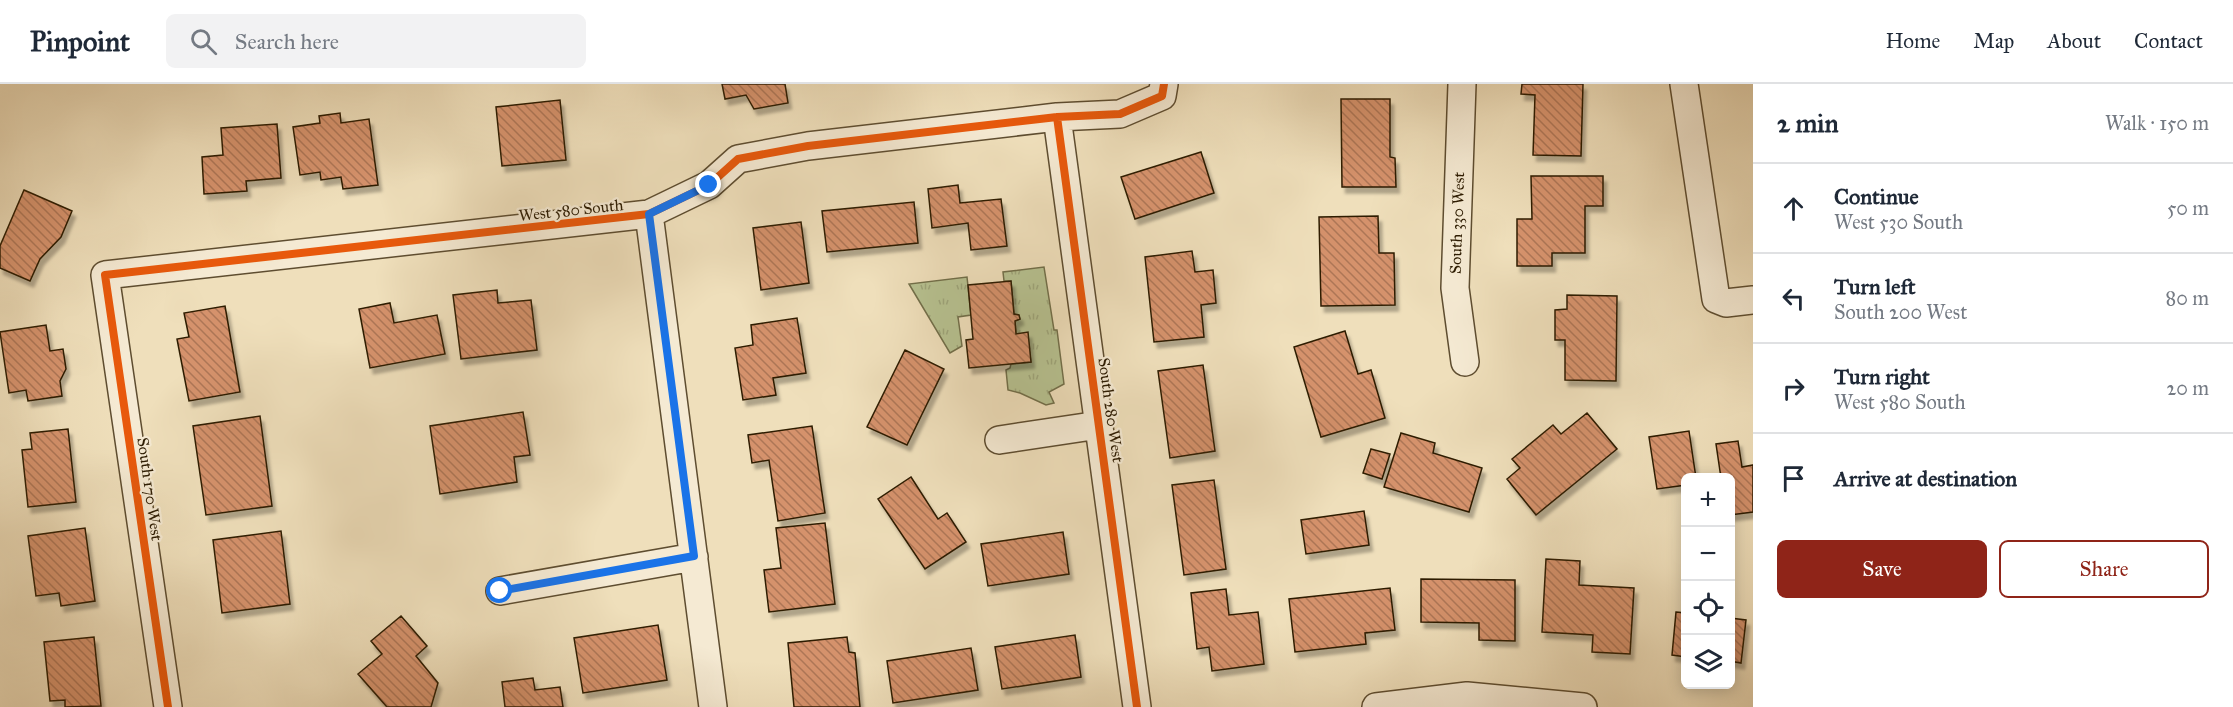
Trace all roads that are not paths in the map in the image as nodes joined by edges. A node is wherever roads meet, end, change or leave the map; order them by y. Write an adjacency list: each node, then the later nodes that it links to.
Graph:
1 (1462, 84): 8 (street, South 330 West)
2 (1684, 84): 7 (street)
3 (1163, 90): 4 (street, West 580 South)
4 (1057, 117): 5 (street, West 580 South); 9 (street, South 280 West)
5 (649, 214): 6 (street, West 580 South); 11 (street)
6 (105, 275): 14 (street, South 170 West)
7 (1753, 300)
8 (1465, 362)
9 (1099, 425): 10 (street); 16 (street, South 280 West)
10 (999, 440)
11 (694, 556): 12 (street); 15 (street)
12 (500, 591)
13 (1468, 702): 17 (street); 18 (street)
14 (168, 707)
15 (713, 707)
16 (1137, 707)
17 (1376, 707)
18 (1583, 707)

